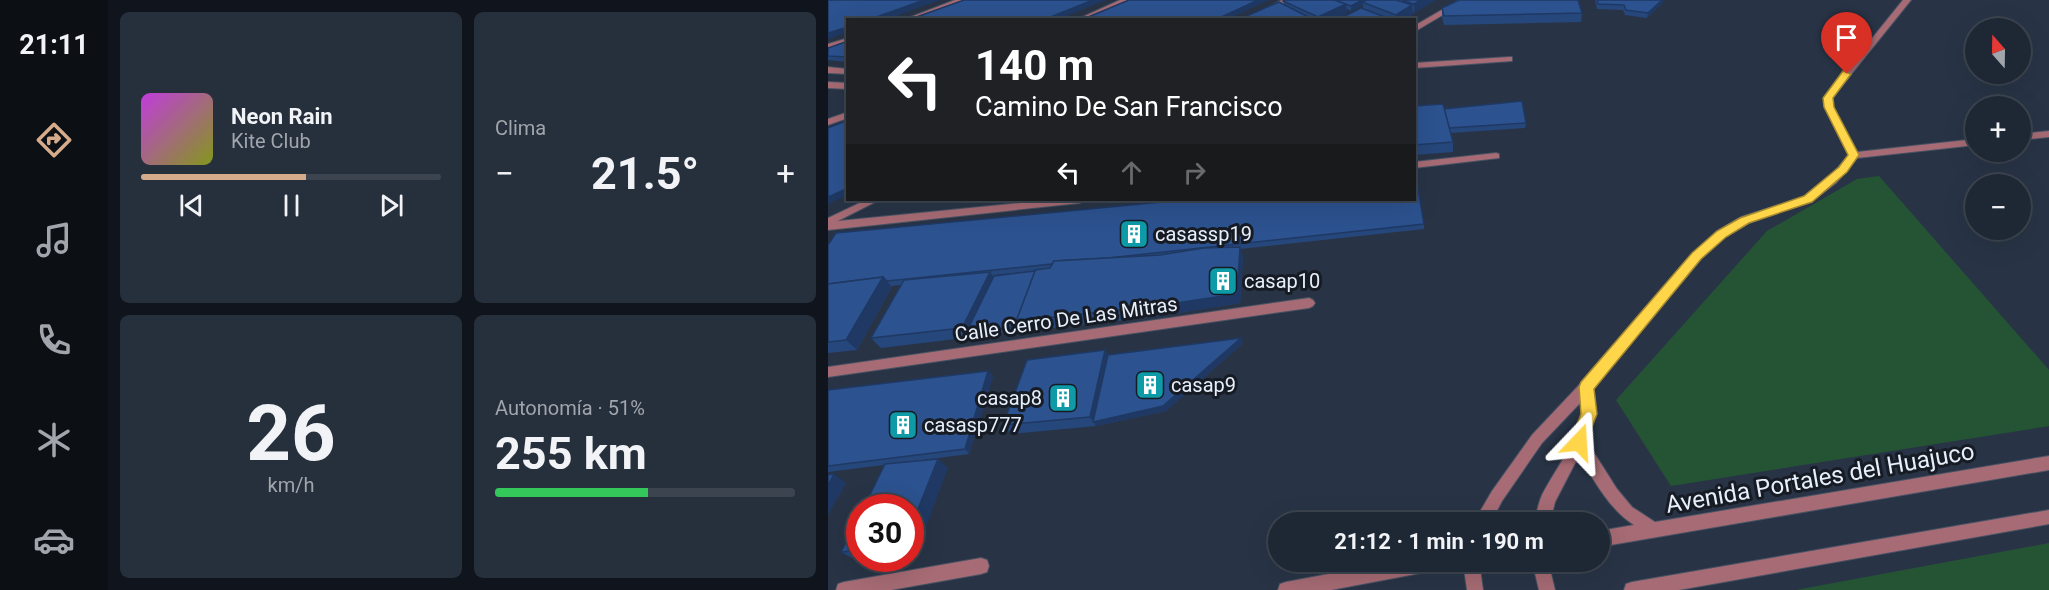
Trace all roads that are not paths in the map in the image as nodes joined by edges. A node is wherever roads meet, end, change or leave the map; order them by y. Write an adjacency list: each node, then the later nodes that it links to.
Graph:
1 (962, 0): 6 (street)
2 (1126, 0): 7 (street)
3 (1288, 0): 8 (street)
4 (1464, 0): 9 (street)
5 (1907, 0): 23 (street)
6 (912, 18)
7 (1084, 18)
8 (1251, 18)
9 (1416, 29)
10 (846, 41): 11 (street)
11 (828, 46)
12 (1509, 59): 13 (street)
13 (1416, 66)
14 (828, 70): 15 (street)
15 (846, 72)
16 (828, 85): 17 (street)
17 (846, 86)
18 (846, 116): 19 (street)
19 (828, 122)
20 (2049, 134): 21 (street)
21 (2031, 136)
22 (1965, 143): 23 (street)
23 (1854, 155): 31 (street)
24 (1496, 156): 25 (street)
25 (1416, 165)
26 (872, 201): 28 (street)
27 (1070, 201): 28 (street)
28 (828, 224)
29 (1309, 303): 30 (street, Calle Cerro De Las Mitras)
30 (828, 372)
31 (1586, 387): 32 (street); 34 (street)
32 (1579, 442): 35 (street); 37 (street)
33 (2049, 463): 37 (street, Avenida Portales del Huajuco)
34 (1488, 512)
35 (1545, 512)
36 (2049, 517): 47 (street)
37 (1654, 530): 38 (street, Avenida Portales del Huajuco)
38 (1610, 537)
39 (981, 566): 43 (street)
40 (1383, 572): 44 (street)
41 (1473, 572): 45 (street)
42 (1543, 572): 46 (street)
43 (844, 590)
44 (1286, 590)
45 (1475, 590)
46 (1547, 590)
47 (1632, 590)

